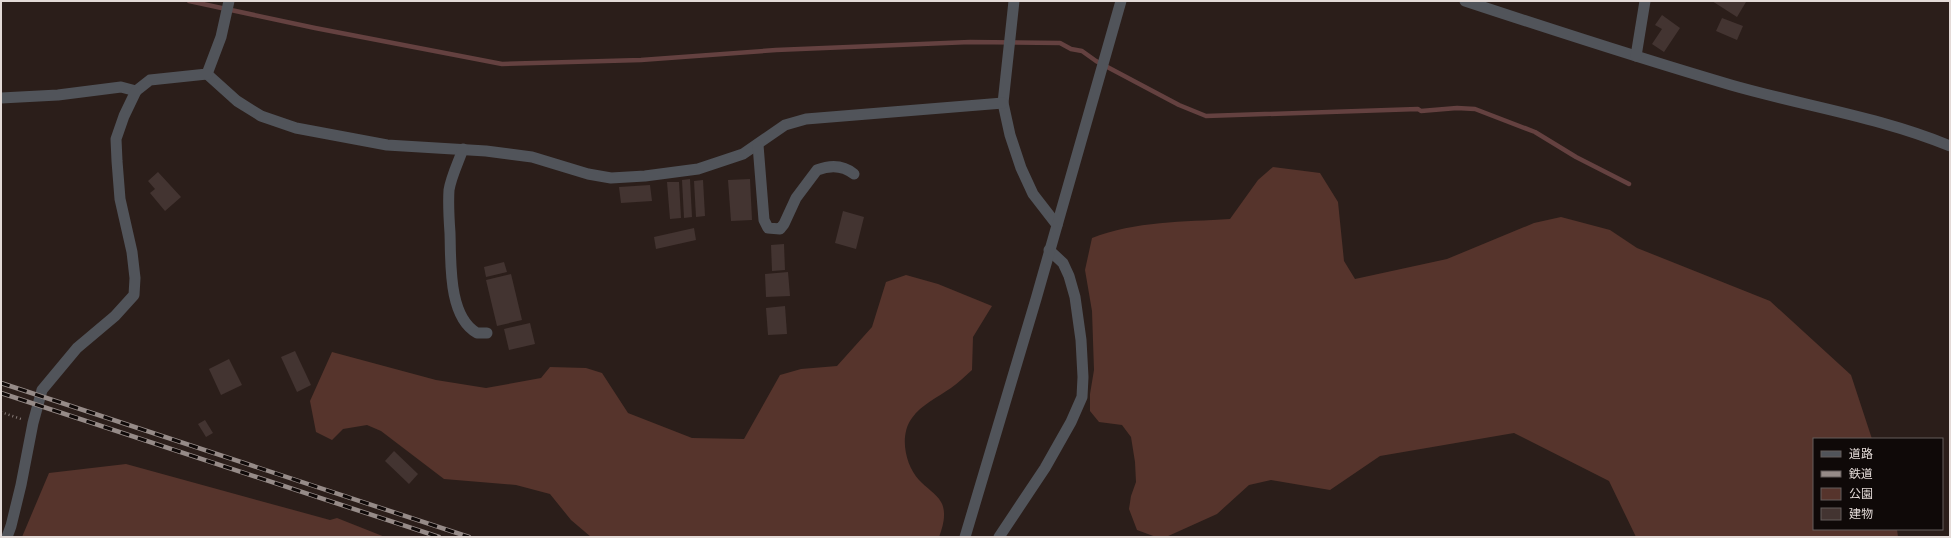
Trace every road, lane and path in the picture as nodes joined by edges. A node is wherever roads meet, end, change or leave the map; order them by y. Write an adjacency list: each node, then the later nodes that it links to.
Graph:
1 (229, 1): 7 (street)
2 (1014, 1): 10 (street)
3 (1121, 1): 15 (street)
4 (1465, 1): 6 (street)
5 (1645, 1): 6 (street)
6 (1636, 56): 12 (street)
7 (207, 74): 8 (street); 13 (street)
8 (136, 92): 9 (street); 19 (street)
9 (1, 98)
10 (1004, 103): 11 (street); 15 (street)
11 (758, 145): 13 (street); 14 (street)
12 (1950, 146)
13 (463, 150): 17 (street)
14 (854, 174)
15 (1057, 225): 16 (street)
16 (1049, 250): 21 (street); 22 (street)
17 (487, 333)
18 (1, 412): 19 (path)
19 (33, 423): 20 (street)
20 (7, 537)
21 (965, 537)
22 (999, 537)

